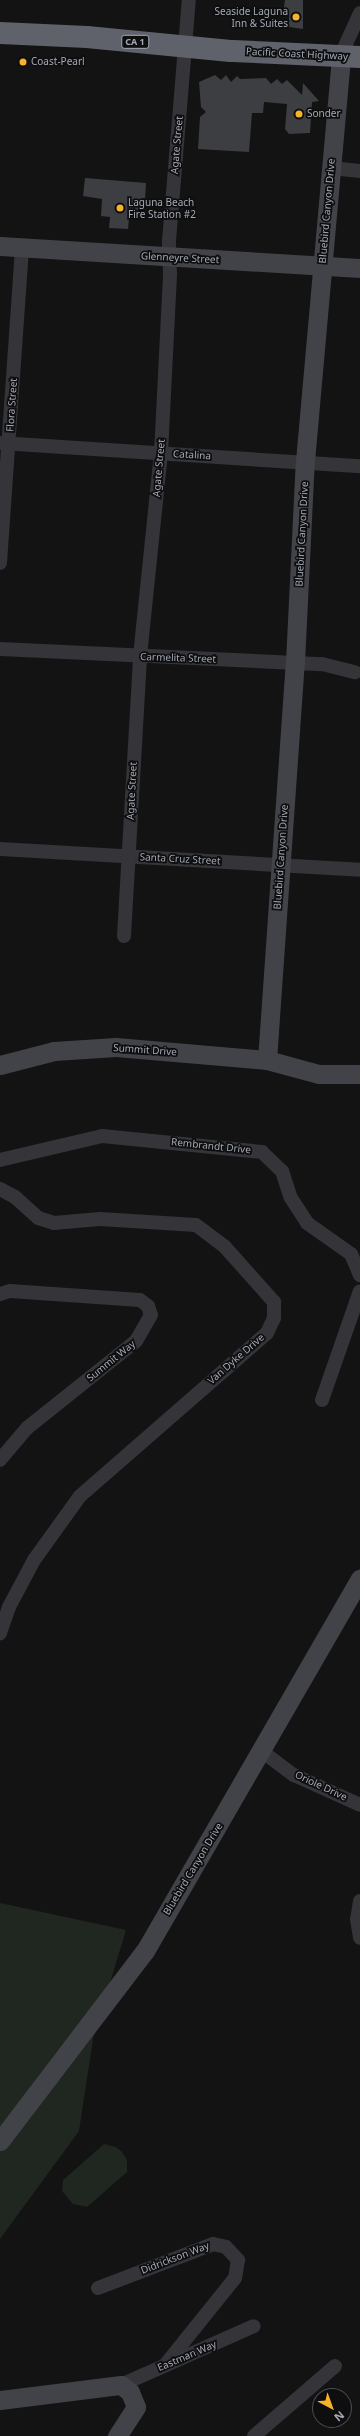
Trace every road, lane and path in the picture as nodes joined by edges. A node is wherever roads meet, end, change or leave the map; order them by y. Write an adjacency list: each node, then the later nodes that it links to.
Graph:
1 (189, 0): 4 (street, Agate Street)
2 (360, 12): 5 (street, Bluebird Canyon Drive)
3 (0, 33): 4 (highway, Pacific Coast Highway / CA 1)
4 (184, 47): 5 (highway, Pacific Coast Highway / CA 1); 10 (street, Agate Street)
5 (350, 56): 6 (street, Bluebird Canyon Drive)
6 (331, 168): 7 (street); 11 (street, Bluebird Canyon Drive)
7 (360, 171)
8 (0, 246): 9 (street, Glenneyre Street)
9 (22, 247): 10 (street, Glenneyre Street); 13 (street, Flora Street)
10 (170, 258): 11 (street, Glenneyre Street); 14 (street, Agate Street)
11 (322, 265): 12 (street, Glenneyre Street); 15 (street, Bluebird Canyon Drive)
12 (360, 268)
13 (5, 444): 14 (street, Catalina); 17 (street, Flora Street)
14 (161, 453): 15 (street, Catalina); 19 (street, Agate Street)
15 (305, 461): 16 (street, Catalina); 20 (street, Bluebird Canyon Drive)
16 (360, 466)
17 (0, 563)
18 (0, 649): 19 (street, Carmelita Street)
19 (140, 656): 20 (street, Carmelita Street); 23 (street, Agate Street)
20 (295, 662): 21 (street, Carmelita Street); 24 (street, Bluebird Canyon Drive)
21 (355, 672)
22 (0, 849): 23 (street, Santa Cruz Street)
23 (129, 856): 24 (street, Santa Cruz Street); 26 (street, Agate Street)
24 (280, 865): 25 (street, Santa Cruz Street); 27 (street, Bluebird Canyon Drive)
25 (360, 870)
26 (124, 936)
27 (267, 1060): 28 (street, Summit Drive); 29 (street, Summit Drive)
28 (0, 1065)
29 (360, 1074)
30 (0, 1160): 32 (street, Rembrandt Drive)
31 (0, 1189): 38 (street, Van Dyke Drive)
32 (360, 1275)
33 (360, 1290): 35 (street)
34 (0, 1294): 36 (street, Summit Way)
35 (322, 1400)
36 (0, 1460)
37 (360, 1579): 39 (street, Bluebird Canyon Drive)
38 (0, 1632)
39 (263, 1752): 40 (street, Oriole Drive); 43 (street, Bluebird Canyon Drive)
40 (360, 1805)
41 (360, 1901): 42 (street)
42 (360, 1938)
43 (0, 2140)
44 (98, 2288): 46 (street, Didrickson Way)
45 (254, 2326): 46 (street, Eastman Way)
46 (165, 2365): 48 (street, Eastman Way)
47 (335, 2366): 51 (street)
48 (121, 2385): 49 (street); 50 (street)
49 (0, 2400)
50 (117, 2436)
51 (254, 2436)

